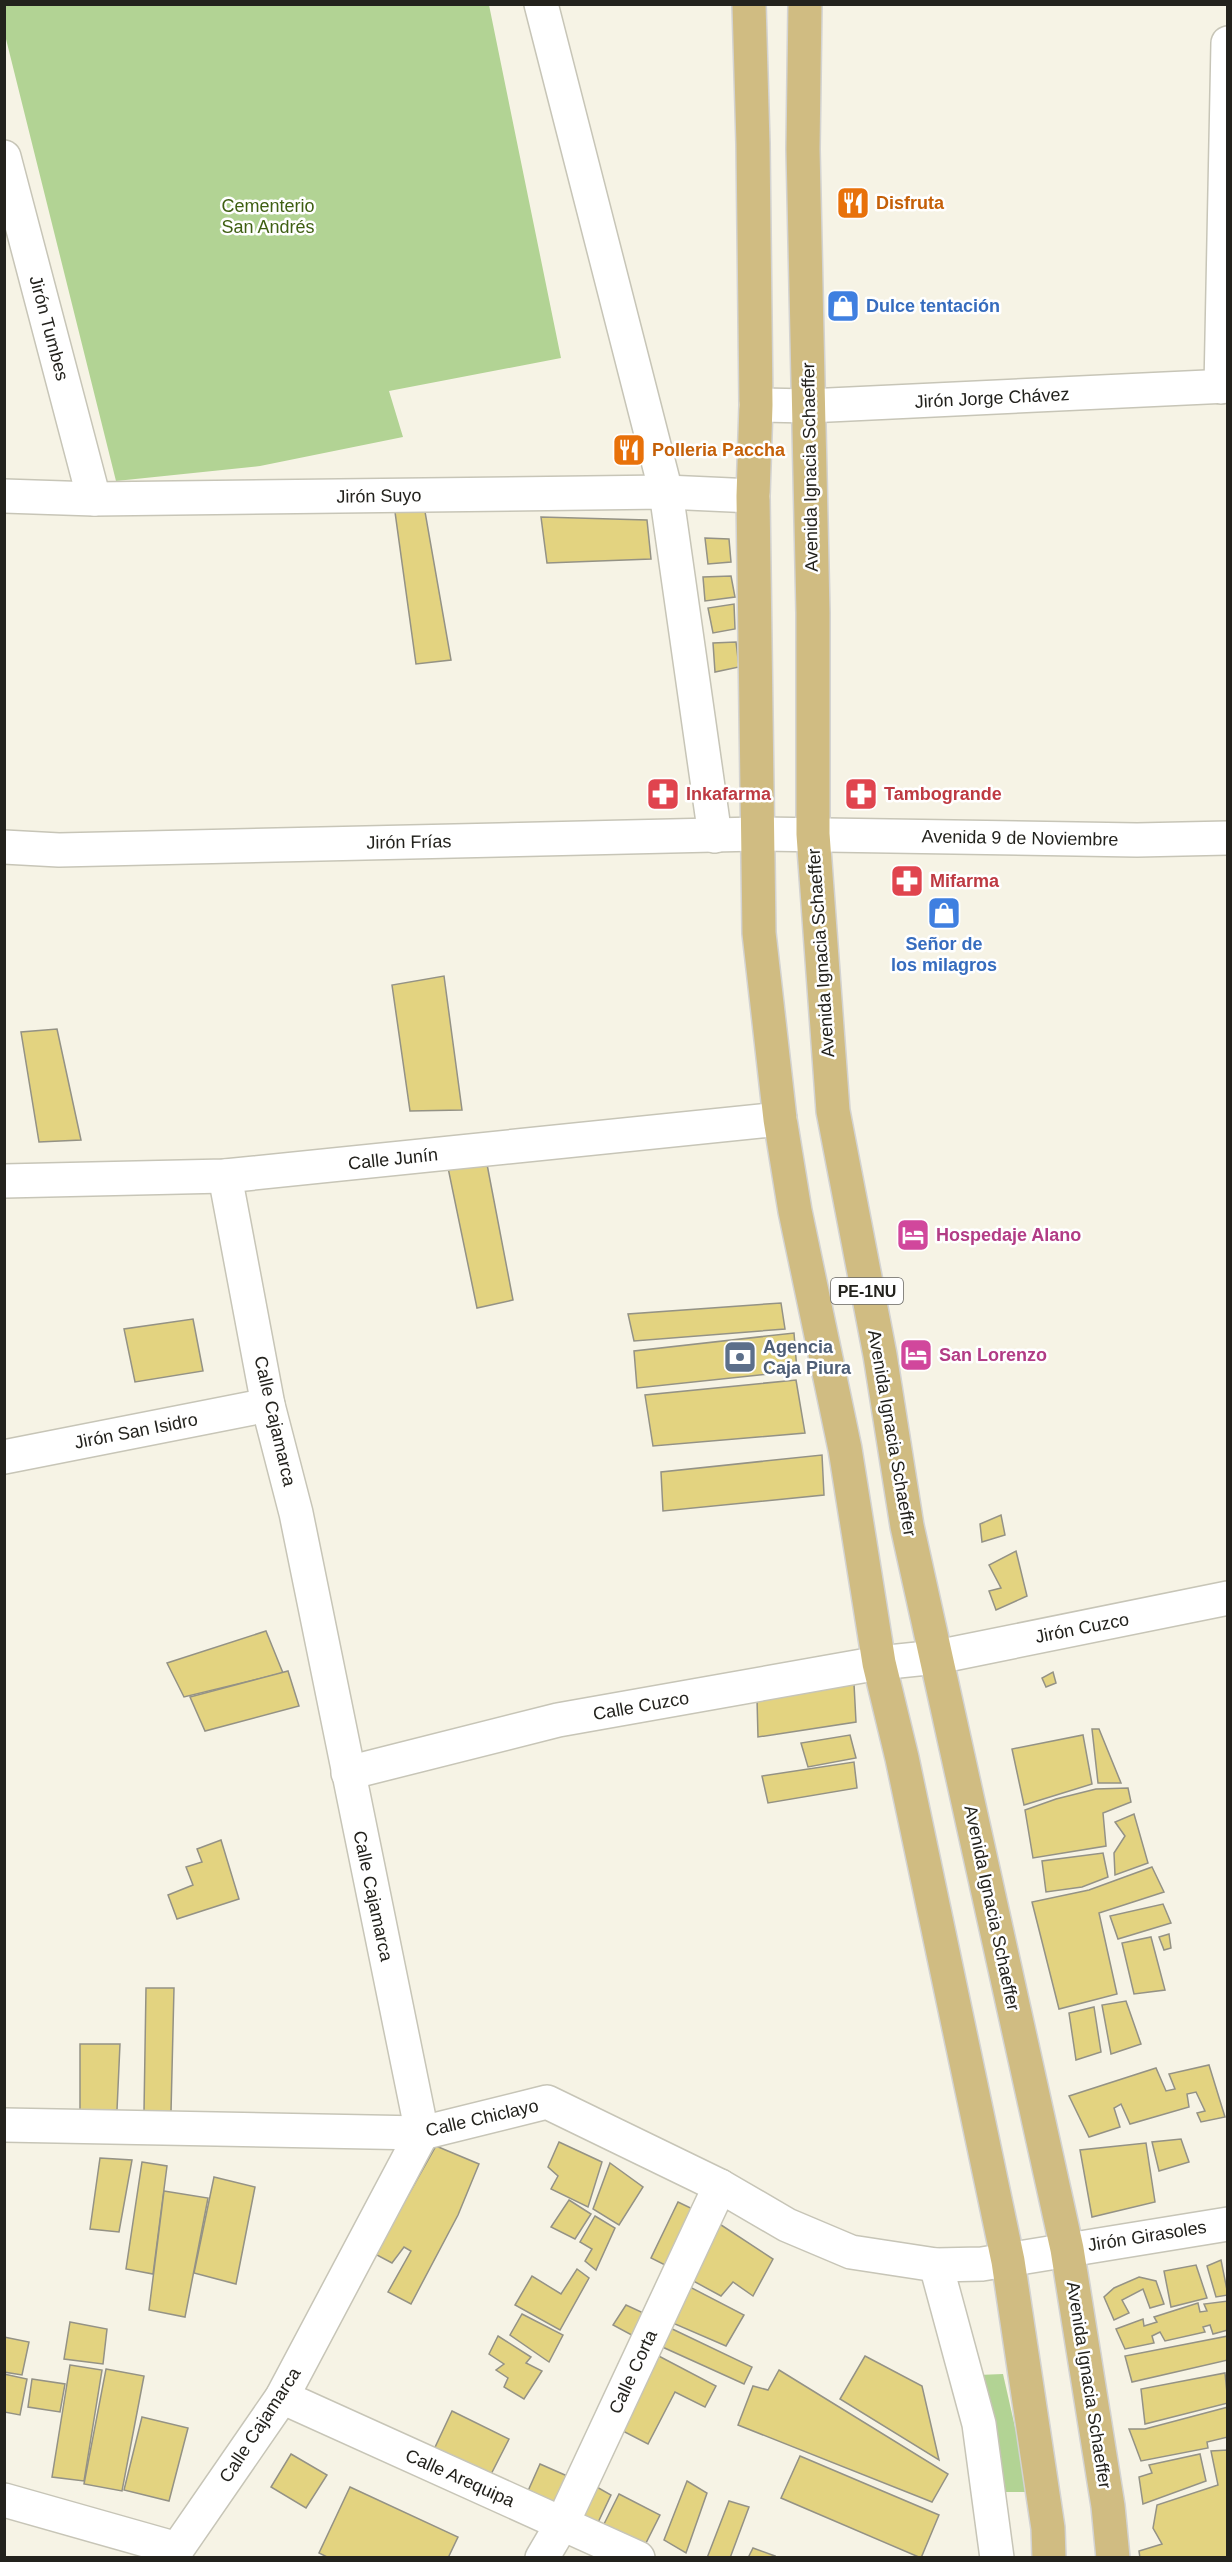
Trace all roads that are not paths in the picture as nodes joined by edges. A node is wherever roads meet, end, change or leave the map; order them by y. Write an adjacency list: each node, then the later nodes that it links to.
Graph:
1 (541, 4): 9 (street)
2 (749, 4): 7 (main road, PE-1NU)
3 (805, 4): 8 (main road, Avenida Ignacia Schaeffer / PE-1NU)
4 (1227, 43): 6 (street)
5 (4, 157): 12 (street, Jirón Tumbes)
6 (1224, 386): 8 (street, Jirón Jorge Chávez)
7 (756, 405): 8 (street, Jirón Jorge Chávez); 11 (main road, PE-1NU)
8 (808, 406): 14 (main road, Avenida Ignacia Schaeffer / PE-1NU)
9 (666, 492): 11 (street, Jirón Suyo); 12 (street, Jirón Suyo); 15 (street)
10 (4, 496): 12 (street, Jirón Suyo)
11 (753, 496): 13 (main road, PE-1NU)
12 (94, 499)
13 (758, 834): 14 (street, Jirón Frías); 15 (street, Jirón Frías); 18 (main road, PE-1NU)
14 (813, 834): 16 (street, Avenida 9 de Noviembre); 24 (main road, Avenida Ignacia Schaeffer / PE-1NU)
15 (715, 836): 17 (street, Jirón Frías)
16 (1227, 838)
17 (4, 847)
18 (780, 1119): 19 (street, Calle Junín); 25 (main road, PE-1NU)
19 (225, 1176): 20 (street, Calle Junín); 21 (street, Calle Cajamarca)
20 (4, 1181)
21 (268, 1405): 22 (street, Jirón San Isidro); 26 (street, Calle Cajamarca)
22 (4, 1457)
23 (1227, 1598): 24 (street, Jirón Cuzco)
24 (937, 1657): 25 (street, Calle Cuzco); 31 (main road, Avenida Ignacia Schaeffer / PE-1NU)
25 (879, 1663): 26 (street, Calle Cuzco); 32 (main road, PE-1NU)
26 (348, 1773): 28 (street, Calle Cajamarca)
27 (4, 2126): 28 (street, Calle Chiclayo)
28 (422, 2133): 29 (street, Calle Chiclayo); 34 (street, Calle Cajamarca)
29 (720, 2186): 33 (street, Calle Chiclayo); 36 (street, Calle Corta)
30 (1227, 2224): 31 (street, Jirón Girasoles)
31 (1067, 2249): 32 (street, Calle Chiclayo); 42 (main road, Avenida Ignacia Schaeffer / PE-1NU)
32 (1008, 2261): 33 (street, Calle Chiclayo); 41 (main road, PE-1NU)
33 (936, 2265): 40 (street)
34 (282, 2397): 36 (street, Calle Arequipa); 37 (street, Calle Cajamarca)
35 (4, 2500): 37 (street)
36 (562, 2524): 38 (street, Calle Corta); 39 (street, Calle Arequipa)
37 (174, 2553)
38 (542, 2558)
39 (638, 2558)
40 (998, 2558)
41 (1049, 2558)
42 (1113, 2558)

